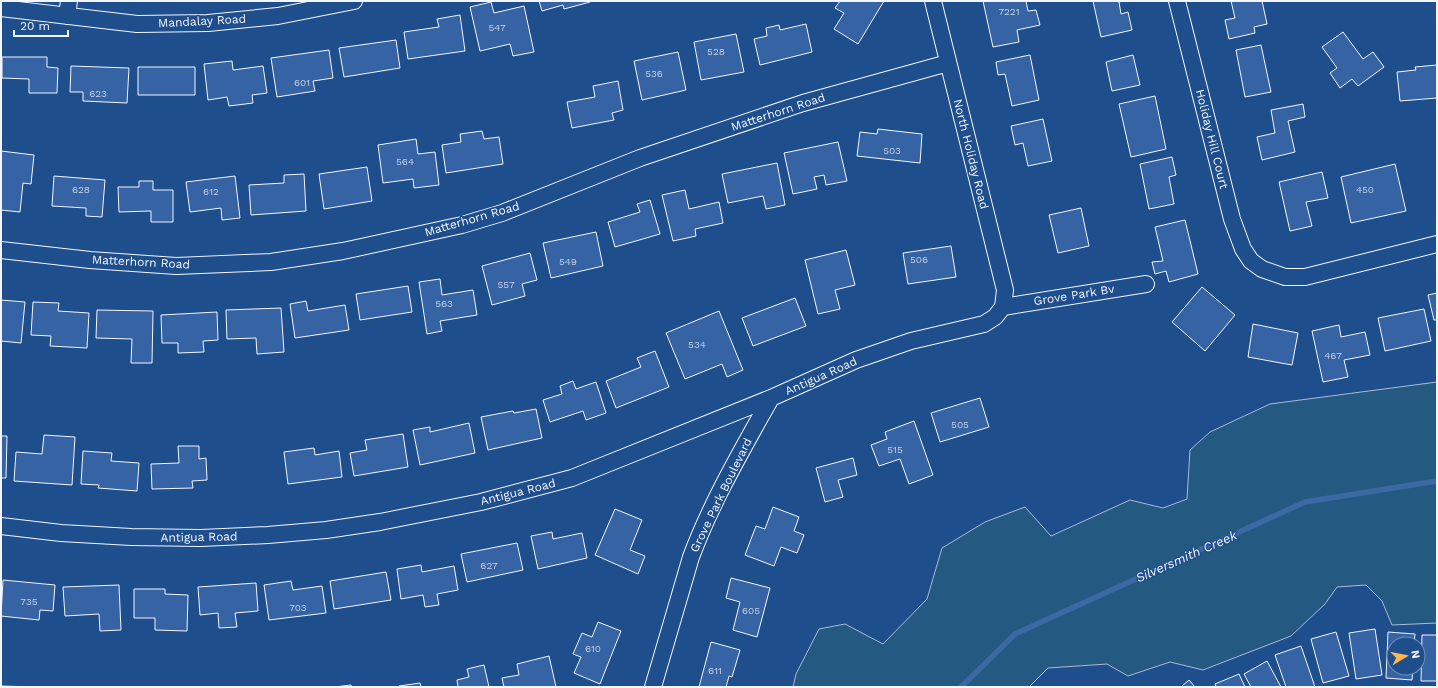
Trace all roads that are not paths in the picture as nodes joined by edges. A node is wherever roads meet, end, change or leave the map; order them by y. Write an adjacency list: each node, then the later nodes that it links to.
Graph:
1 (933, 1): 6 (street, North Holiday Road)
2 (1177, 1): 7 (street, Holiday Hill Court)
3 (345, 2): 5 (street, Mandalay Road)
4 (1, 8): 5 (street, Mandalay Road)
5 (68, 9)
6 (948, 64): 8 (street, Matterhorn Road); 10 (street, North Holiday Road)
7 (1437, 244)
8 (1, 250)
9 (1146, 284): 10 (street, Grove Park Bv)
10 (1003, 307): 11 (street, Antigua Road)
11 (771, 398): 12 (street, Antigua Road); 13 (street, Grove Park Boulevard)
12 (1, 526)
13 (653, 687)

